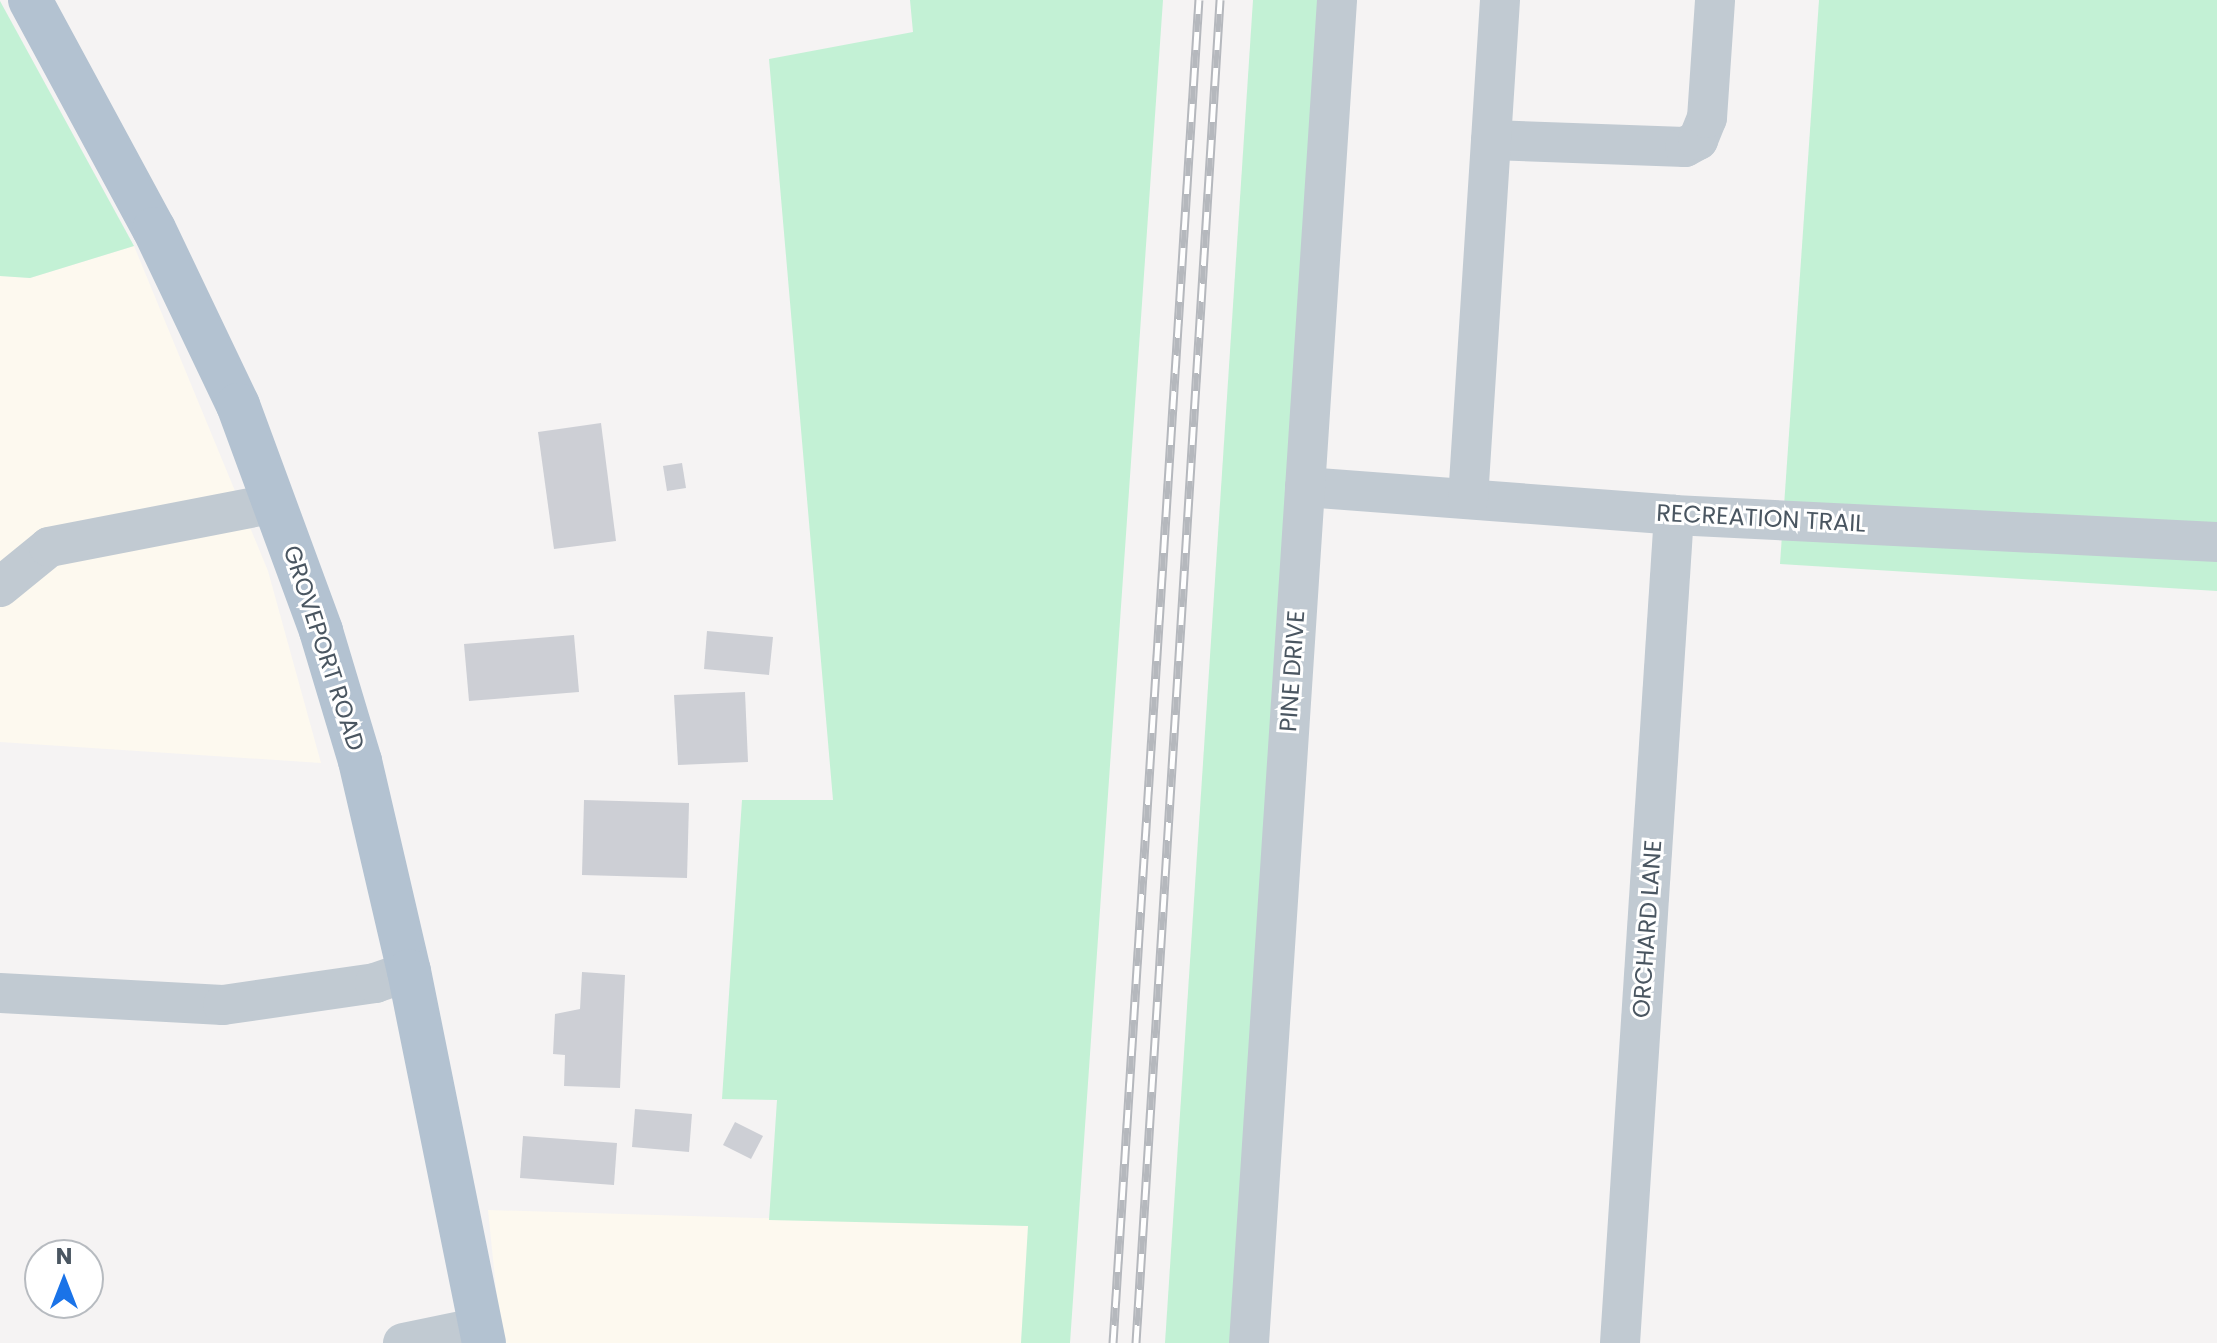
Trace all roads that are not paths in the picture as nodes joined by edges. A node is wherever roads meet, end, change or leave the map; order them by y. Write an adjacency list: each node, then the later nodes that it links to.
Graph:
1 (30, 0): 8 (main road, GROVEPORT ROAD)
2 (1337, 0): 6 (street, PINE DRIVE)
3 (1500, 0): 5 (street)
4 (1715, 0): 5 (street)
5 (1491, 140): 7 (street)
6 (1305, 487): 7 (street, RECREATION TRAIL); 16 (street, PINE DRIVE)
7 (1468, 499): 9 (street, RECREATION TRAIL)
8 (275, 503): 11 (street); 12 (main road, GROVEPORT ROAD)
9 (1674, 515): 10 (street, RECREATION TRAIL); 17 (street, ORCHARD LANE)
10 (2217, 542)
11 (0, 587)
12 (409, 971): 13 (street); 14 (main road, GROVEPORT ROAD)
13 (0, 993)
14 (482, 1335): 15 (street)
15 (403, 1343)
16 (1249, 1343)
17 (1620, 1343)

